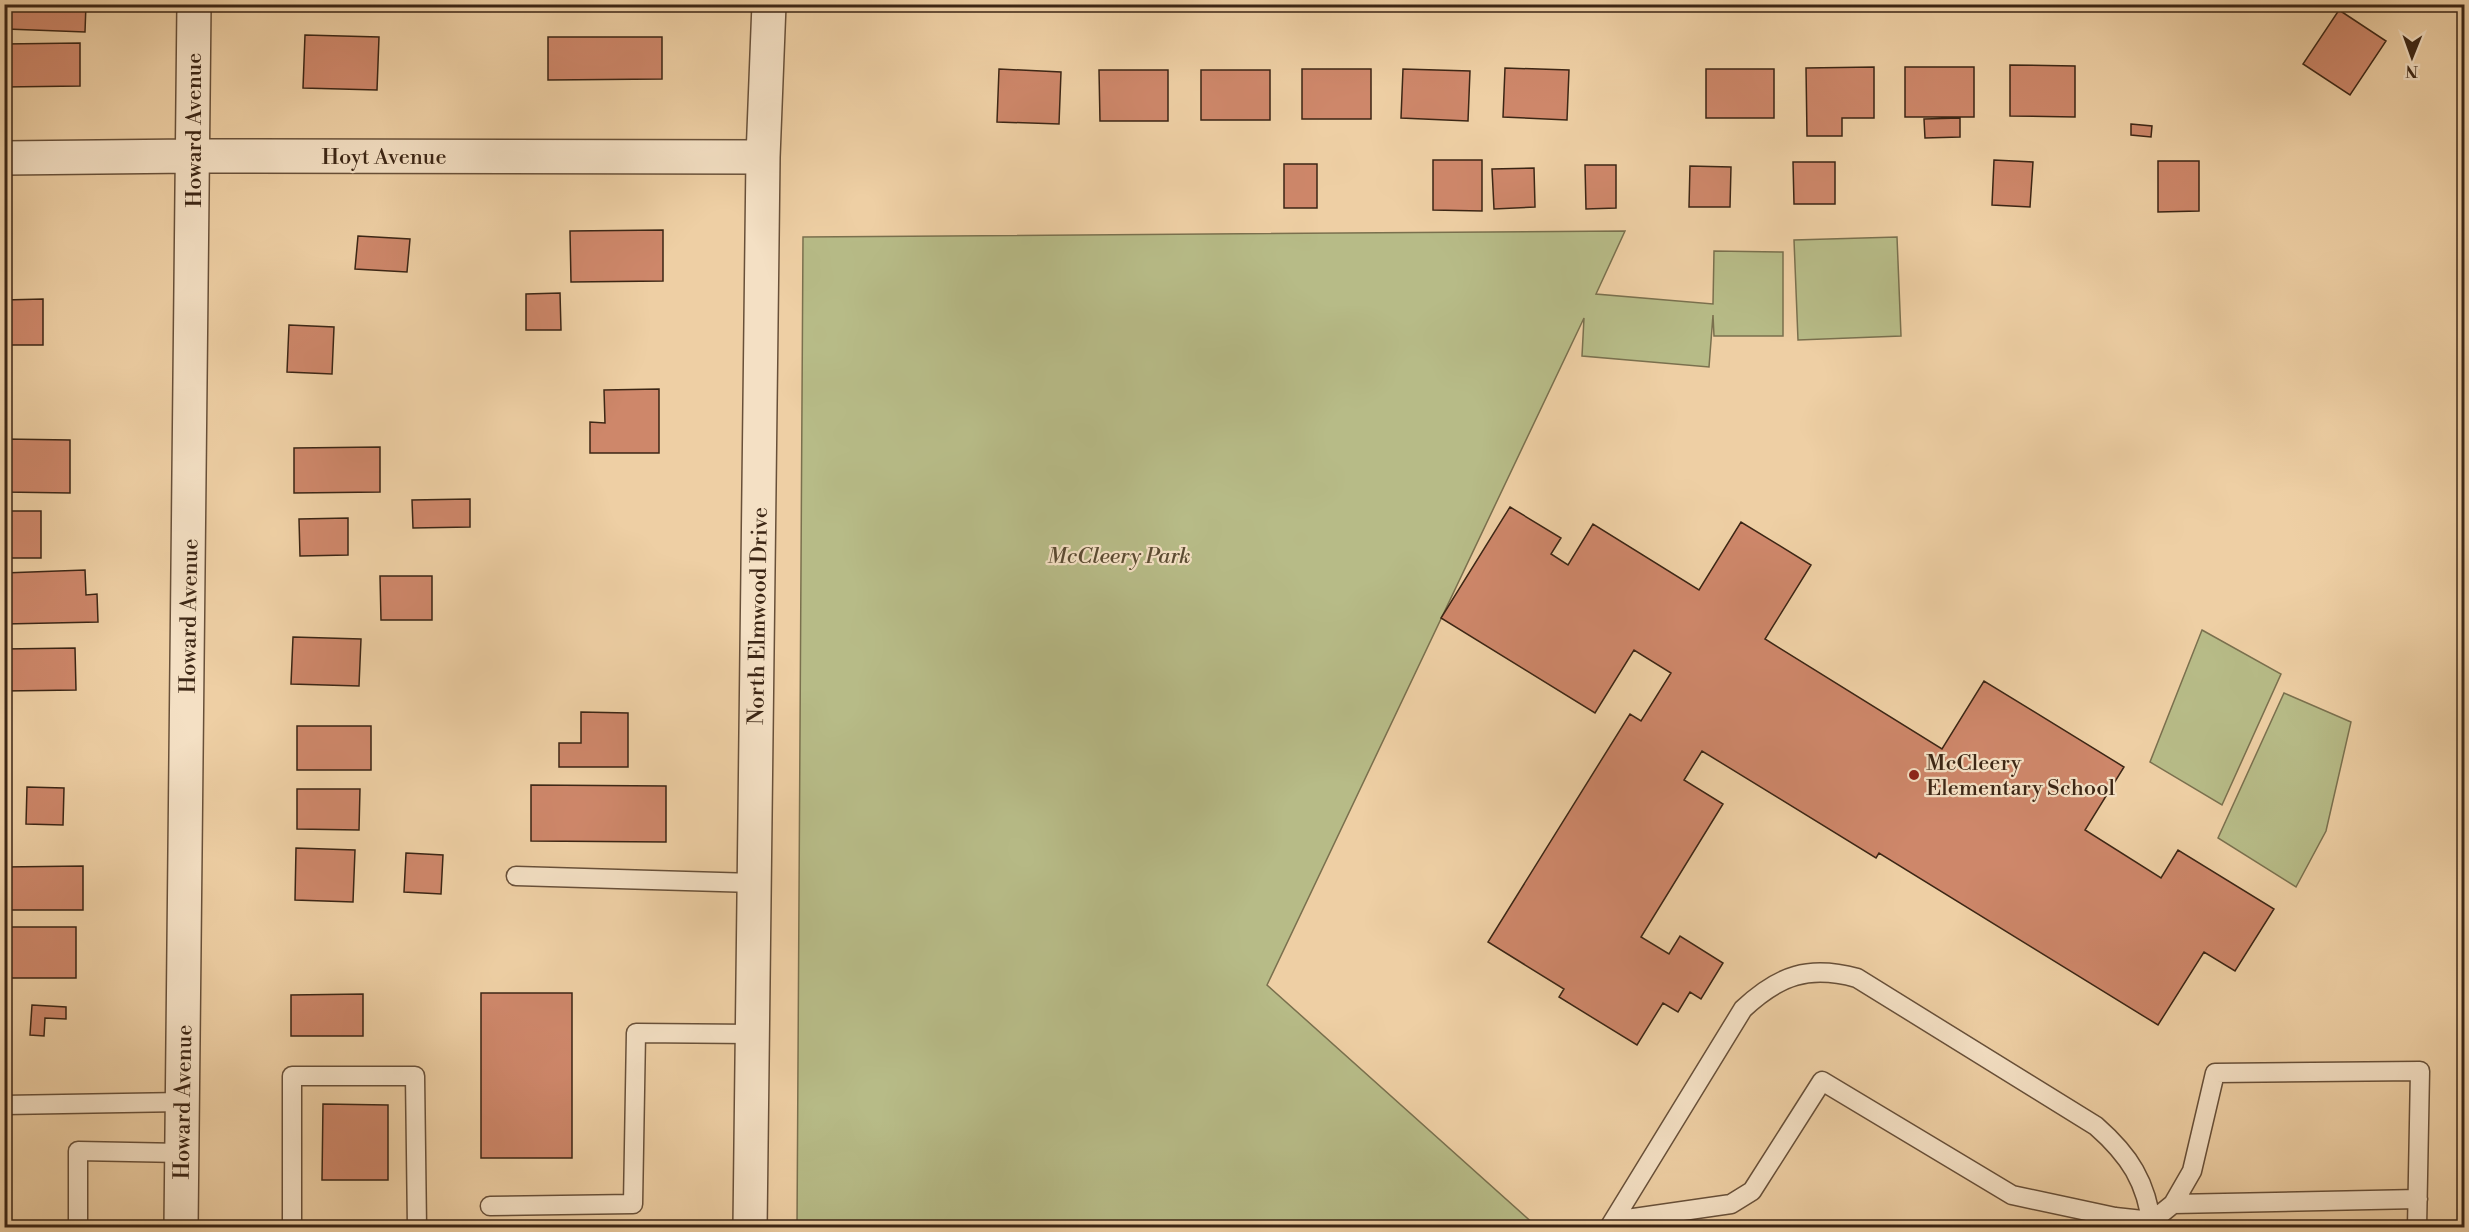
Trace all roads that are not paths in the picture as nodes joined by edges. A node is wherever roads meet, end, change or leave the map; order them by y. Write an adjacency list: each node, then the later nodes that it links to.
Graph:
1 (194, 4): 3 (street, Howard Avenue)
2 (769, 4): 4 (street, North Elmwood Drive)
3 (192, 156): 4 (street, Hoyt Avenue); 5 (street, Hoyt Avenue); 9 (street, Howard Avenue)
4 (763, 157): 7 (street, North Elmwood Drive)
5 (4, 158)
6 (516, 876): 7 (lane)
7 (754, 883): 8 (street, North Elmwood Drive)
8 (753, 1034): 14 (lane); 21 (street, North Elmwood Drive)
9 (182, 1102): 10 (lane); 11 (street, Howard Avenue)
10 (4, 1105)
11 (182, 1153): 17 (lane); 18 (street, Howard Avenue)
12 (2418, 1199): 13 (lane); 13 (lane); 22 (lane)
13 (2173, 1204): 16 (lane)
14 (490, 1206)
15 (1612, 1224): 16 (lane); 16 (lane)
16 (2152, 1224)
17 (78, 1227)
18 (181, 1227)
19 (292, 1227): 20 (lane)
20 (417, 1227)
21 (750, 1227)
22 (2417, 1227)

